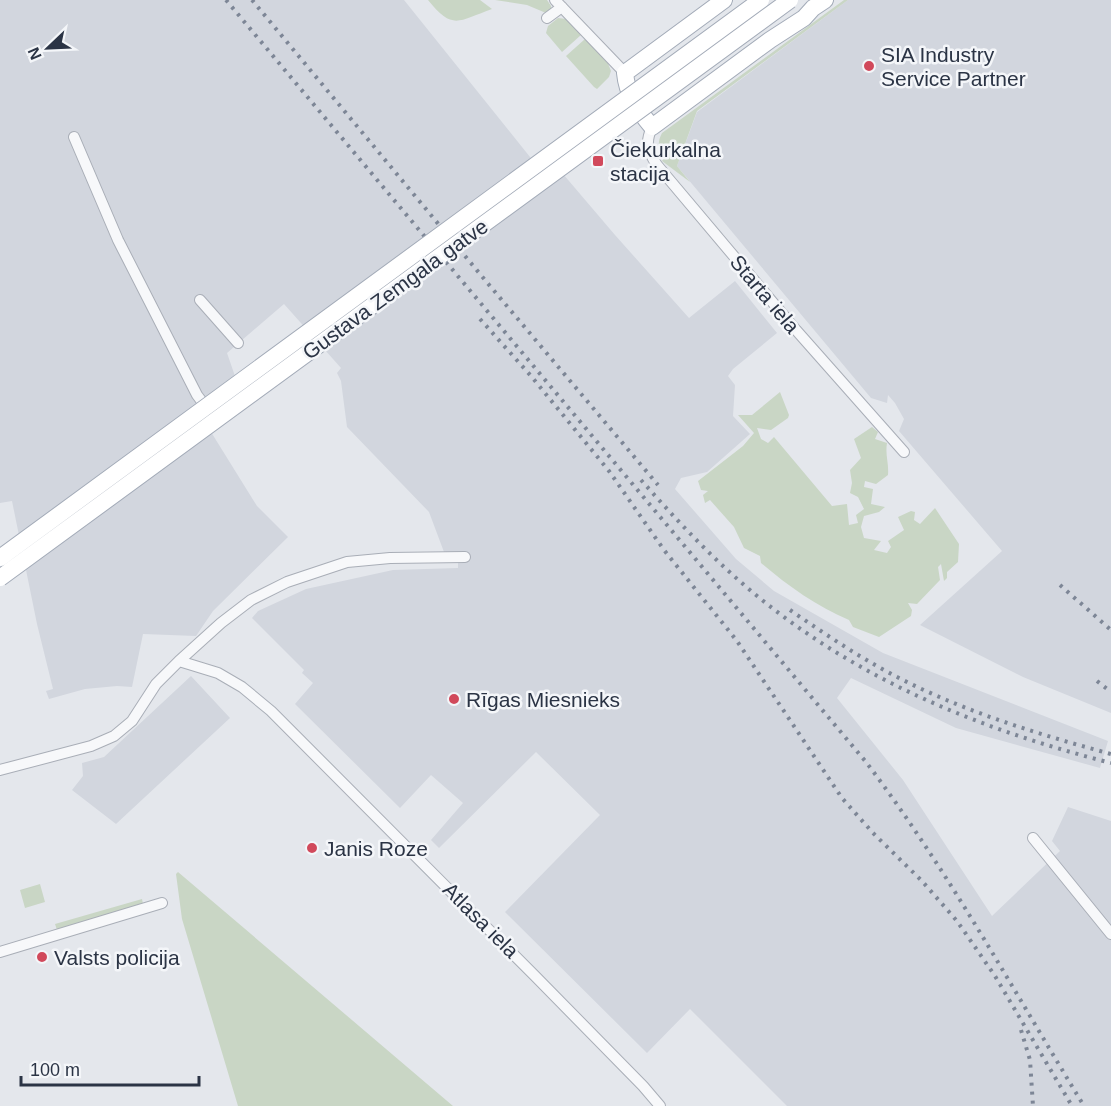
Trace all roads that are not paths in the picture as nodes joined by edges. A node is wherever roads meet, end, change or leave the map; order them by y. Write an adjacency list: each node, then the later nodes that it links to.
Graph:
1 (724, 0): 6 (main road)
2 (761, 0): 16 (main road, Gustava Zemgala gatve, bridge)
3 (789, 0): 17 (main road, Gustava Zemgala gatve, bridge)
4 (825, 0): 9 (main road)
5 (558, 4): 7 (street); 8 (street)
6 (706, 7): 8 (main road)
7 (548, 18)
8 (625, 73): 9 (main road)
9 (652, 127): 14 (street, Starta iela)
10 (74, 137): 13 (street)
11 (200, 300): 12 (street)
12 (238, 343)
13 (219, 426)
14 (904, 452)
15 (465, 556): 18 (street)
16 (0, 558)
17 (0, 578)
18 (179, 661): 19 (street); 24 (street, Atlasa iela)
19 (0, 770)
20 (1033, 838): 22 (street)
21 (162, 903): 23 (street)
22 (1111, 934)
23 (0, 952)
24 (660, 1106)

